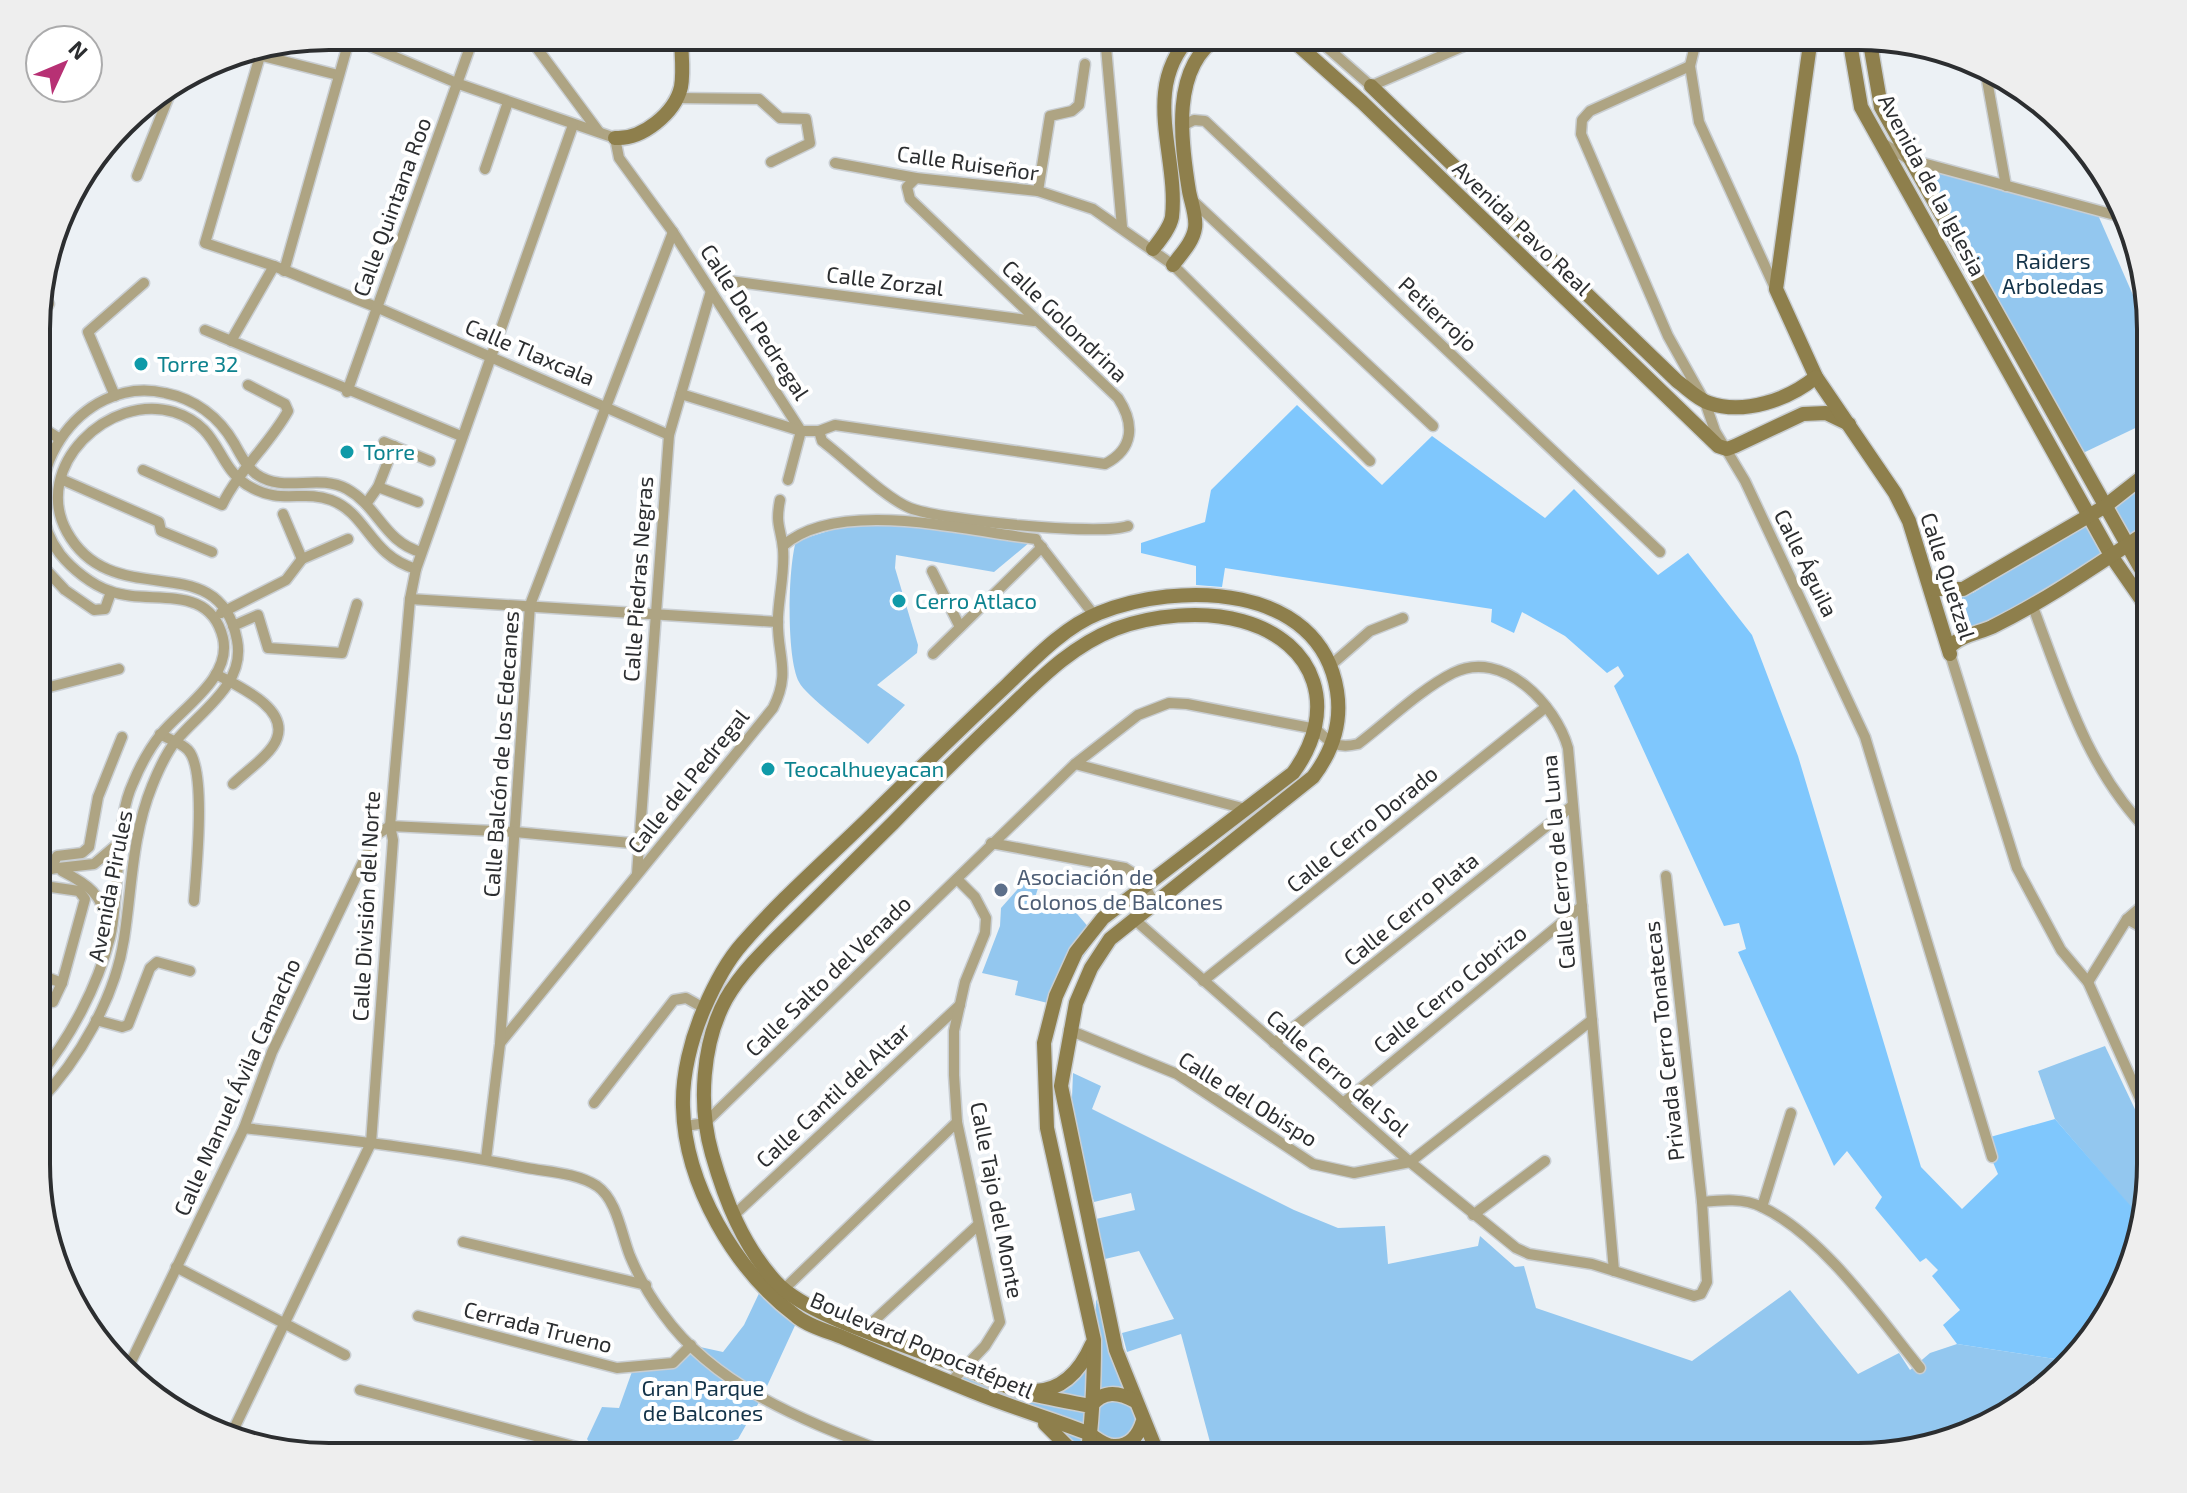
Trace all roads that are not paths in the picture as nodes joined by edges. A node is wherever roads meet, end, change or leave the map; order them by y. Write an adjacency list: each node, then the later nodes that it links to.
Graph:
1 (345, 50): 20 (street)
2 (379, 50): 22 (street)
3 (470, 50): 22 (street, Calle Quintana Roo)
4 (538, 50): 31 (street)
5 (681, 50): 24 (street)
6 (1106, 51): 44 (street)
7 (1183, 51): 46 (street)
8 (1206, 51): 30 (street)
9 (1304, 51): 73 (street, Avenida Pavo Real)
10 (1331, 51): 23 (street, Avenida Pavo Real)
11 (1453, 51): 23 (street)
12 (1694, 51): 19 (street)
13 (1809, 51): 51 (street)
14 (1852, 51): 27 (street, Avenida de la Iglesia)
15 (1872, 51): 28 (street, Avenida de la Iglesia)
16 (265, 57): 20 (street)
17 (259, 58): 48 (street, Calle Tlaxcala)
18 (1085, 64): 41 (street)
19 (1690, 66): 51 (street); 63 (street, Calle Águila)
20 (338, 75): 48 (street)
21 (1987, 82): 40 (street)
22 (459, 84): 25 (street); 53 (street, Calle Quintana Roo)
23 (1371, 86): 63 (street, Avenida Pavo Real)
24 (677, 98): 32 (street); 35 (street)
25 (508, 102): 29 (street); 37 (street)
26 (166, 103): 38 (street)
27 (1863, 110): 28 (street); 33 (street, Avenida de la Iglesia)
28 (1883, 111): 34 (street, Avenida de la Iglesia)
29 (573, 125): 31 (street); 57 (street, Calle División del Norte)
30 (1184, 125): 42 (street); 104 (street, Petierrojo)
31 (599, 132): 32 (street)
32 (615, 138): 45 (street, Calle Del Pedregal)
33 (1880, 141): 34 (street); 91 (street, Avenida de la Iglesia)
34 (1908, 159): 40 (street); 89 (street, Avenida de la Iglesia)
35 (771, 162)
36 (835, 163): 39 (street, Calle Ruiseñor)
37 (485, 169)
38 (137, 176)
39 (916, 178): 41 (street, Calle Ruiseñor); 54 (street, Calle Golondrina)
40 (2006, 186): 43 (street)
41 (1038, 191): 44 (street, Calle Ruiseñor)
42 (1191, 199): 47 (street); 66 (street)
43 (2111, 212)
44 (1122, 227): 46 (street, Calle Ruiseñor)
45 (673, 232): 52 (street, Calle Del Pedregal); 64 (street, Calle Balcón de los Edecanes)
46 (1153, 249): 47 (street, Calle Ruiseñor)
47 (1173, 265): 78 (street, Calle Ruiseñor)
48 (279, 268): 53 (street, Calle Tlaxcala); 56 (street)
49 (730, 281): 54 (street, Calle Zorzal)
50 (144, 283): 62 (street)
51 (1776, 289): 58 (street, Calle Quetzal)
52 (711, 291): 61 (street, Calle Piedras Negras); 67 (street, Calle Del Pedregal)
53 (376, 307): 57 (street, Calle Tlaxcala); 60 (street, Calle Quintana Roo)
54 (1034, 321): 68 (street, Calle Golondrina)
55 (205, 330): 56 (street)
56 (231, 341): 60 (street)
57 (490, 357): 64 (street, Calle Tlaxcala); 71 (street, Calle División del Norte)
58 (1816, 377): 63 (street); 65 (street, Calle Quetzal)
59 (248, 385): 79 (street)
60 (347, 392): 71 (street)
61 (681, 394): 67 (street, Calle Golondrina); 70 (street, Calle Piedras Negras)
62 (115, 396): 72 (street); 79 (street)
63 (1705, 402): 73 (street, Calle Águila)
64 (605, 405): 70 (street, Calle Tlaxcala); 116 (street, Calle Balcón de los Edecanes)
65 (1849, 424): 73 (street); 111 (street, Calle Quetzal)
66 (1433, 426)
67 (801, 431): 68 (street, Calle Golondrina); 83 (street, Calle Del Pedregal)
68 (819, 431): 92 (street)
69 (50, 433): 72 (street)
70 (669, 435): 120 (street, Calle Piedras Negras)
71 (461, 436): 103 (street, Calle División del Norte)
72 (60, 439): 74 (street)
73 (1727, 449): 195 (street, Calle Águila)
74 (51, 452): 75 (street); 76 (street)
75 (50, 456)
76 (68, 461): 81 (street); 82 (street)
77 (430, 461): 85 (street)
78 (1370, 461)
79 (248, 465): 81 (street); 88 (street)
80 (143, 470): 81 (street)
81 (238, 477): 98 (street)
82 (63, 480): 102 (street); 119 (street)
83 (788, 480)
84 (2136, 482): 89 (street)
85 (378, 487): 87 (street); 88 (street)
86 (780, 500): 100 (street, Calle del Pedregal)
87 (418, 502)
88 (366, 504): 94 (street)
89 (2104, 507): 91 (street); 101 (street, Avenida de la Iglesia)
90 (283, 514): 106 (street)
91 (2089, 516): 105 (street, Avenida de la Iglesia); 111 (street)
92 (1025, 526): 93 (street); 99 (street)
93 (1128, 526)
94 (384, 530): 98 (street); 103 (street)
95 (50, 535): 112 (street)
96 (348, 539): 106 (street)
97 (2136, 539): 101 (street)
98 (372, 541): 108 (street)
99 (1039, 543): 100 (street); 121 (street); 126 (street)
100 (783, 546): 124 (street, Calle del Pedregal)
101 (2125, 546): 105 (street); 107 (street, Avenida de la Iglesia)
102 (212, 552)
103 (421, 552): 108 (street, Calle División del Norte)
104 (1660, 552)
105 (2112, 557): 113 (street, Avenida de la Iglesia); 117 (street)
106 (302, 559): 119 (street)
107 (2136, 563)
108 (416, 569): 114 (street, Calle División del Norte)
109 (932, 571): 126 (street)
110 (50, 574): 112 (street)
111 (1932, 589): 128 (street, Calle Quetzal)
112 (111, 592): 122 (street)
113 (2136, 592)
114 (410, 599): 116 (street); 148 (street, Calle División del Norte)
115 (357, 604): 125 (street)
116 (530, 605): 120 (street); 149 (street, Calle Balcón de los Edecanes)
117 (2033, 607): 128 (street); 147 (street)
118 (1111, 609): 121 (street, Boulevard Popocatépetl); 127 (street); 131 (street, Boulevard Popocatépetl)
119 (225, 612): 122 (street); 125 (street)
120 (655, 615): 124 (street); 152 (street, Calle Piedras Negras)
121 (1094, 615): 129 (street, Boulevard Popocatépetl)
122 (212, 617): 134 (street)
123 (1403, 618): 131 (street)
124 (778, 622): 156 (street, Calle del Pedregal)
125 (233, 626): 135 (street)
126 (960, 627): 130 (street)
127 (1116, 629): 132 (street, Boulevard Popocatépetl); 138 (street, Boulevard Popocatépetl)
128 (1950, 651): 174 (street, Calle Quetzal)
129 (1042, 652): 132 (street); 178 (street, Boulevard Popocatépetl)
130 (933, 654)
131 (1331, 665): 142 (street, Boulevard Popocatépetl)
132 (1053, 667): 191 (street, Boulevard Popocatépetl)
133 (119, 669): 136 (street)
134 (216, 674): 135 (street); 139 (street, Avenida Pirules)
135 (230, 682): 141 (street, Avenida Pirules); 144 (street)
136 (50, 687)
137 (1546, 707): 142 (street, Calle Cerro de la Luna); 145 (street, Calle Cerro de la Luna); 173 (street, Calle Cerro Dorado)
138 (1316, 729): 142 (street); 143 (street, Calle Salto del Venado); 146 (street, Boulevard Popocatépetl)
139 (160, 734): 141 (street); 150 (street, Avenida Pirules)
140 (122, 737): 153 (street)
141 (175, 742): 161 (street); 179 (street, Avenida Pirules)
142 (1331, 744): 162 (street, Boulevard Popocatépetl)
143 (1075, 764): 146 (street); 151 (street, Calle Salto del Venado)
144 (233, 784)
145 (1572, 806): 163 (street, Calle Cerro de la Luna); 182 (street, Calle Cerro Plata)
146 (1246, 809): 160 (street, Boulevard Popocatépetl)
147 (2136, 817)
148 (390, 826): 149 (street); 193 (street, Calle Manuel Ávila Camacho); 194 (street, Calle División del Norte)
149 (515, 832): 152 (street); 183 (street, Calle Balcón de los Edecanes)
150 (121, 841): 154 (street); 169 (street, Avenida Pirules)
151 (991, 843): 158 (street, Calle Salto del Venado); 160 (street)
152 (641, 844): 156 (street, Calle Piedras Negras)
153 (51, 865)
154 (51, 869)
155 (51, 870): 169 (street)
156 (636, 876): 183 (street, Calle del Pedregal)
157 (1666, 876): 199 (street, Privada Cerro Tonatecas)
158 (957, 879): 177 (street, Calle Tajo del Monte); 191 (street, Calle Salto del Venado)
159 (51, 887): 175 (street)
160 (1144, 888): 162 (street); 168 (street, Boulevard Popocatépetl)
161 (194, 901)
162 (1153, 902): 165 (street, Boulevard Popocatépetl)
163 (1582, 906): 180 (street, Calle Cerro de la Luna); 188 (street, Calle Cerro Cobrizo)
164 (2136, 911): 166 (street)
165 (1134, 919): 170 (street, Boulevard Popocatépetl); 173 (street, Calle Cerro del Sol)
166 (2127, 919): 167 (street); 174 (street)
167 (2136, 924)
168 (1098, 925): 170 (street); 212 (street, Boulevard Popocatépetl)
169 (110, 937): 184 (street, Avenida Pirules)
170 (1112, 937): 181 (street, Boulevard Popocatépetl)
171 (190, 971): 179 (street)
172 (51, 979): 175 (street)
173 (1203, 981): 182 (street, Calle Cerro del Sol)
174 (2088, 982): 186 (street, Calle Quetzal)
175 (62, 983): 176 (street)
176 (53, 1002)
177 (960, 1005): 190 (street, Calle Tajo del Monte); 202 (street, Calle Cantil del Altar)
178 (704, 1008): 187 (street); 192 (street, Boulevard Popocatépetl)
179 (96, 1020): 185 (street, Avenida Pirules)
180 (1592, 1020): 198 (street); 206 (street, Calle Cerro de la Luna)
181 (1069, 1030): 198 (street, Calle del Obispo); 221 (street, Boulevard Popocatépetl)
182 (1274, 1043): 188 (street, Calle Cerro del Sol)
183 (500, 1044): 196 (street, Calle Balcón de los Edecanes)
184 (51, 1059)
185 (51, 1087)
186 (2136, 1090)
187 (594, 1103)
188 (1343, 1103): 198 (street, Calle Cerro del Sol)
189 (1791, 1113): 200 (street)
190 (957, 1122): 203 (street, Calle Tajo del Monte); 208 (street)
191 (705, 1123): 192 (street); 202 (street, Boulevard Popocatépetl)
192 (686, 1126): 208 (street, Boulevard Popocatépetl)
193 (244, 1128): 194 (street); 205 (street, Calle Manuel Ávila Camacho)
194 (371, 1143): 196 (street); 210 (street, Calle División del Norte)
195 (1992, 1157)
196 (486, 1159): 207 (street)
197 (1545, 1161): 201 (street)
198 (1410, 1162): 201 (street, Calle Cerro del Sol)
199 (1702, 1202): 200 (street); 206 (street, Privada Cerro Tonatecas)
200 (1762, 1207): 217 (street)
201 (1473, 1215): 206 (street, Calle Cerro del Sol)
202 (733, 1216): 208 (street, Boulevard Popocatépetl)
203 (978, 1225): 211 (street); 216 (street, Calle Tajo del Monte)
204 (463, 1242): 207 (street)
205 (176, 1267): 210 (street); 215 (street, Calle Manuel Ávila Camacho)
206 (1614, 1271)
207 (646, 1285): 213 (street)
208 (780, 1293): 211 (street, Boulevard Popocatépetl); 218 (street, Boulevard Popocatépetl)
209 (418, 1316): 213 (street, Cerrada Trueno)
210 (283, 1325): 214 (street); 225 (street, Calle División del Norte)
211 (865, 1329): 216 (street, Boulevard Popocatépetl)
212 (1094, 1340): 220 (street); 222 (street, Boulevard Popocatépetl)
213 (691, 1345): 228 (street)
214 (345, 1355)
215 (132, 1361)
216 (964, 1368): 218 (street, Calle Tajo del Monte); 220 (street, Boulevard Popocatépetl)
217 (1920, 1368)
218 (951, 1382): 223 (street, Boulevard Popocatépetl)
219 (360, 1390): 227 (street)
220 (1021, 1392): 222 (street, Boulevard Popocatépetl)
221 (1135, 1401): 222 (street, Boulevard Popocatépetl); 224 (street, Boulevard Popocatépetl)
222 (1091, 1406): 226 (street, Boulevard Popocatépetl)
223 (1039, 1419): 226 (street, Boulevard Popocatépetl); 229 (street)
224 (1143, 1421): 232 (street, Boulevard Popocatépetl); 233 (street, Boulevard Popocatépetl)
225 (235, 1426)
226 (1090, 1433): 230 (street, Boulevard Popocatépetl); 231 (street, Boulevard Popocatépetl)
227 (558, 1442)
228 (861, 1442)
229 (1063, 1442)
230 (1089, 1443)
231 (1103, 1443)
232 (1126, 1443)
233 (1153, 1443)

